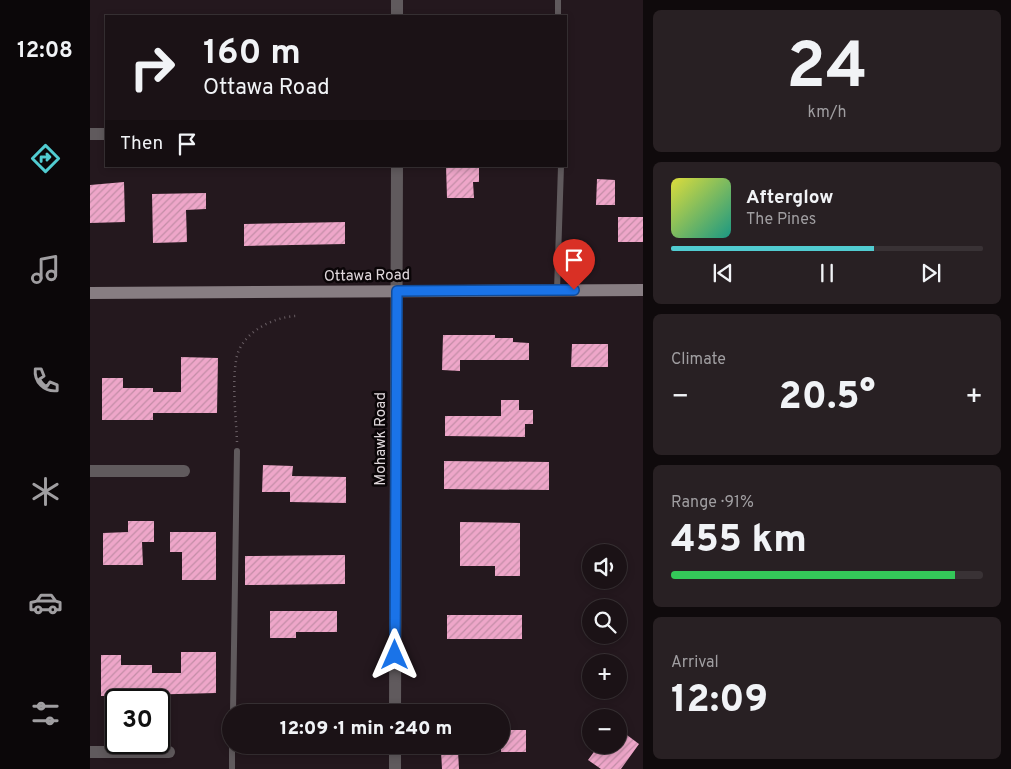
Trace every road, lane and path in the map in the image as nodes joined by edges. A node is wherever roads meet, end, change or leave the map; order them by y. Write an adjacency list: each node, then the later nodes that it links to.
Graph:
1 (397, 0): 3 (street)
2 (558, 0): 4 (lane)
3 (397, 15)
4 (558, 15)
5 (90, 134): 6 (street)
6 (105, 134)
7 (397, 167): 11 (street, Mohawk Road)
8 (561, 167): 9 (lane)
9 (557, 290): 10 (street, Ottawa Road); 11 (street, Ottawa Road)
10 (643, 290)
11 (397, 291): 12 (street, Ottawa Road); 18 (street, Mohawk Road)
12 (90, 293)
13 (296, 316): 14 (path)
14 (237, 451): 17 (lane)
15 (90, 471): 16 (street)
16 (184, 471)
17 (233, 704)
18 (395, 704)
19 (90, 752): 20 (street)
20 (105, 752)
21 (232, 754): 23 (lane)
22 (395, 754): 24 (street)
23 (232, 769)
24 (395, 769)

